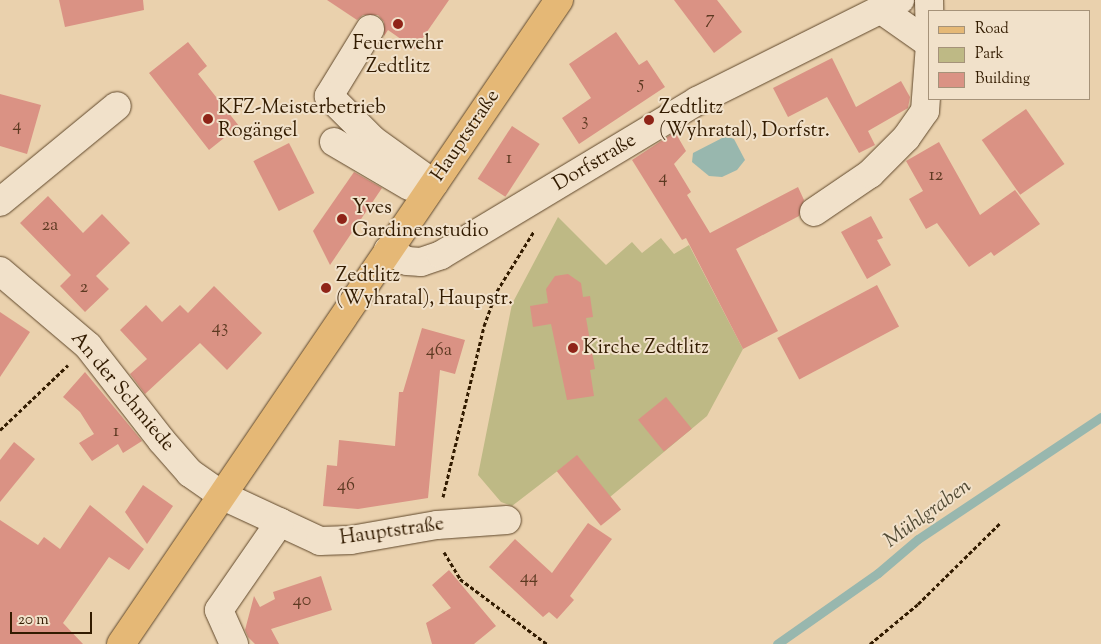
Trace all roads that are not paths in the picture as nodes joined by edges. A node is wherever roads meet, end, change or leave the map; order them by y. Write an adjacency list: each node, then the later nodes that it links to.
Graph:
1 (559, 0): 8 (main road, Hauptstraße)
2 (892, 5): 4 (street, Dorfstraße); 11 (street, Dorfstraße)
3 (370, 29): 8 (street)
4 (928, 42)
5 (928, 71): 10 (street)
6 (117, 106): 9 (street)
7 (334, 142): 8 (street)
8 (429, 190): 11 (main road, Hauptstraße)
9 (0, 202)
10 (814, 212)
11 (388, 250): 13 (main road, Hauptstraße)
12 (0, 271): 13 (street, An der Schmiede)
13 (221, 495): 15 (street, Hauptstraße); 16 (main road, Hauptstraße)
14 (507, 520): 15 (street, Hauptstraße)
15 (280, 522): 17 (street)
16 (122, 644)
17 (234, 644)

